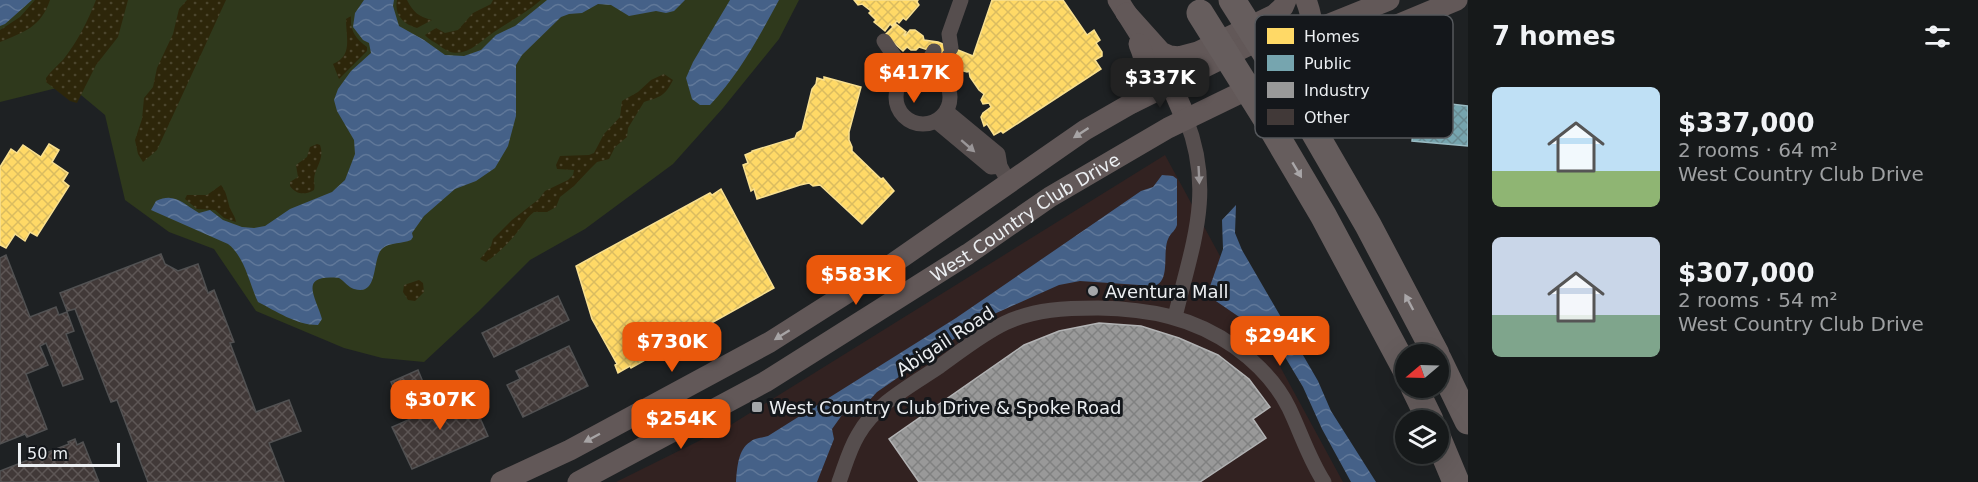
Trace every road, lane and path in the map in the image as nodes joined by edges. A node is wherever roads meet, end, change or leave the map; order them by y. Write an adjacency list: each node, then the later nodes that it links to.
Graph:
1 (961, 0): 16 (street)
2 (1232, 0): 13 (highway, one-way to 2, bridge)
3 (1286, 0): 9 (street)
4 (1388, 0): 6 (street); 10 (street, West Country Club Drive)
5 (1457, 0): 11 (street, West Country Club Drive)
6 (1307, 3)
7 (1195, 6): 22 (highway, one-way to 22, bridge)
8 (1122, 7): 12 (street); 20 (street); 23 (street)
9 (1274, 15)
10 (1353, 15)
11 (1421, 15)
12 (1255, 24)
13 (1255, 36)
14 (884, 41): 18 (street)
15 (1255, 42): 20 (street, West Country Club Drive)
16 (944, 46): 17 (street); 19 (street)
17 (925, 68): 18 (street); 19 (street)
18 (907, 75): 24 (street)
19 (942, 78): 24 (street)
20 (1170, 84): 23 (street, West Country Club Drive); 25 (street)
21 (1255, 86): 25 (street, West Country Club Drive)
22 (1255, 101)
23 (1132, 103): 28 (street, West Country Club Drive, one-way to 28)
24 (941, 116): 28 (street)
25 (1186, 119): 29 (street, West Country Club Drive); 31 (street, one-way to 31)
26 (1278, 138): 34 (highway, one-way to 34, bridge)
27 (1317, 138): 33 (highway, one-way to 27, bridge)
28 (1005, 174): 29 (street); 30 (street, West Country Club Drive)
29 (1024, 214): 32 (street, West Country Club Drive)
30 (831, 303): 32 (street); 38 (street, West Country Club Drive, one-way to 38)
31 (1175, 317): 41 (street, Abigail Road); 42 (street, Abigail Road)
32 (848, 330): 40 (street, West Country Club Drive)
33 (1431, 344)
34 (1395, 349)
35 (1449, 382): 36 (highway)
36 (1468, 421)
37 (1448, 464): 43 (highway)
38 (532, 478): 39 (street, West Country Club Drive)
39 (501, 482)
40 (578, 482)
41 (839, 482)
42 (1324, 482)
43 (1456, 482)

